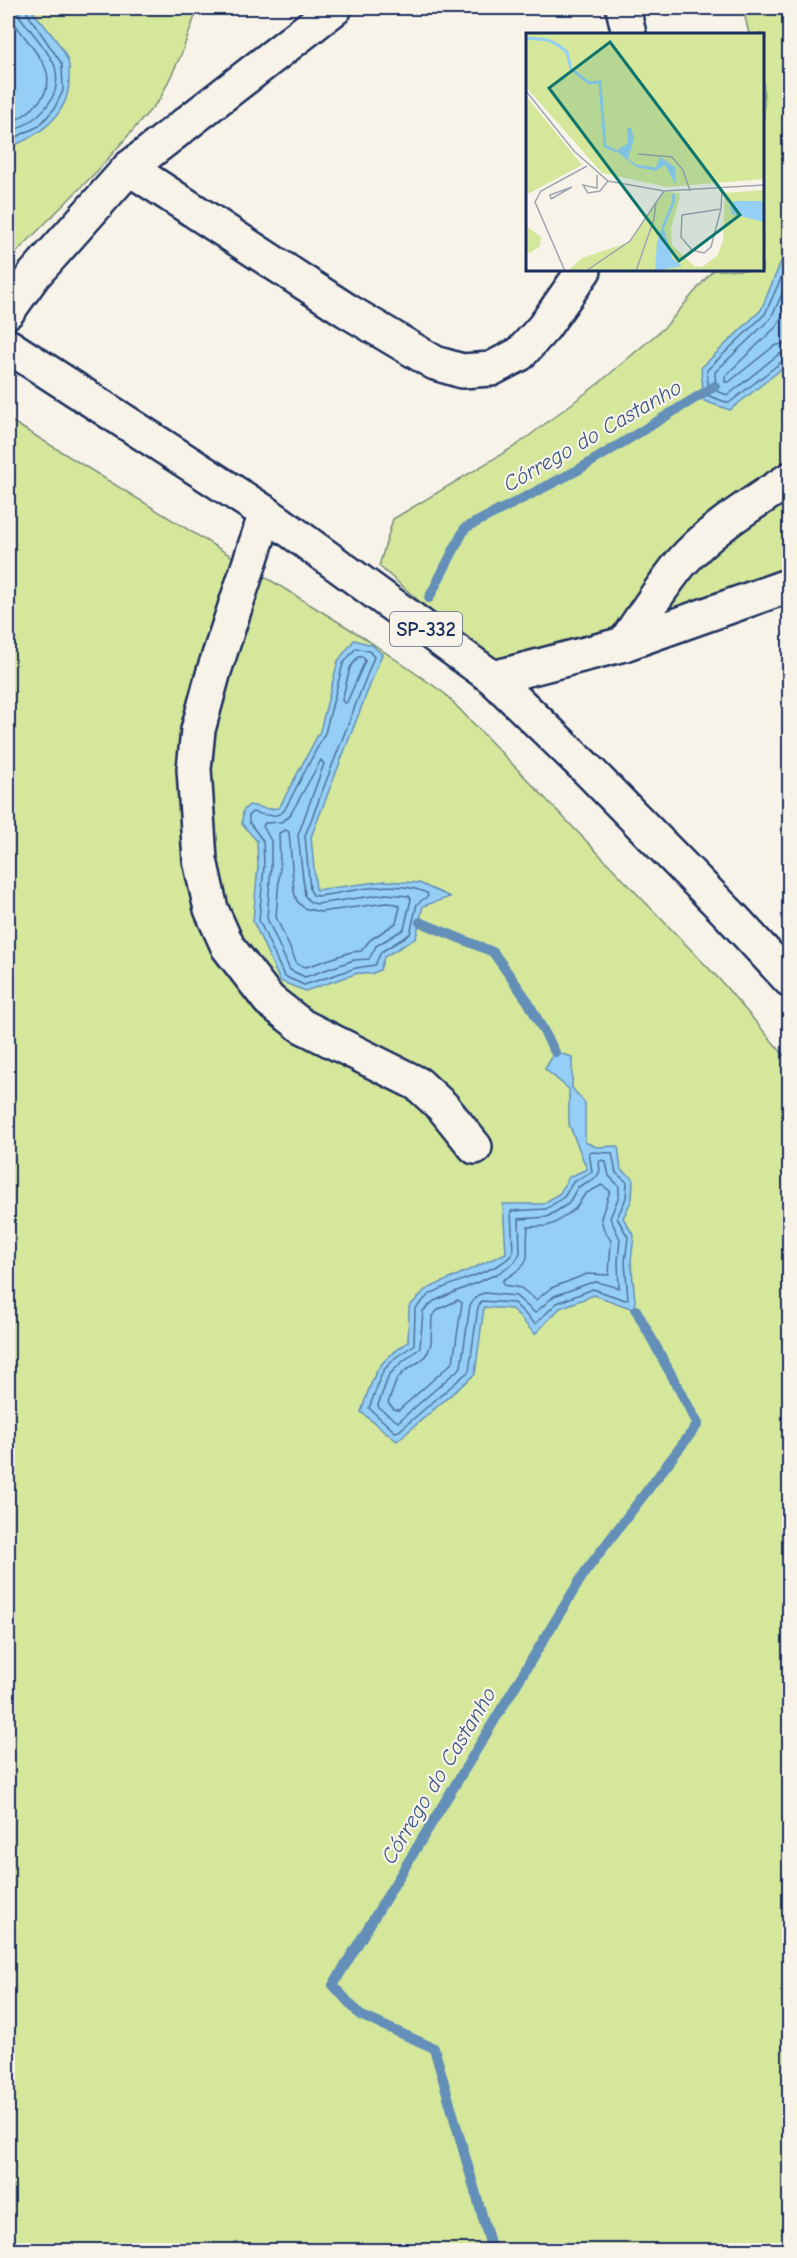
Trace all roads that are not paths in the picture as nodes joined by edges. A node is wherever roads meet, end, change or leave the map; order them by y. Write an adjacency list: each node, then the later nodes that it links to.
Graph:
1 (335, 8): 4 (main road)
2 (623, 8): 3 (main road)
3 (628, 33)
4 (129, 168): 5 (main road); 6 (main road)
5 (583, 272)
6 (8, 311)
7 (8, 346): 9 (main road, SP-332)
8 (789, 479): 11 (main road)
9 (266, 513): 12 (main road, SP-332); 14 (main road)
10 (789, 585): 11 (main road)
11 (624, 644): 12 (main road)
12 (493, 678): 13 (main road, SP-332)
13 (789, 980)
14 (475, 1147)

